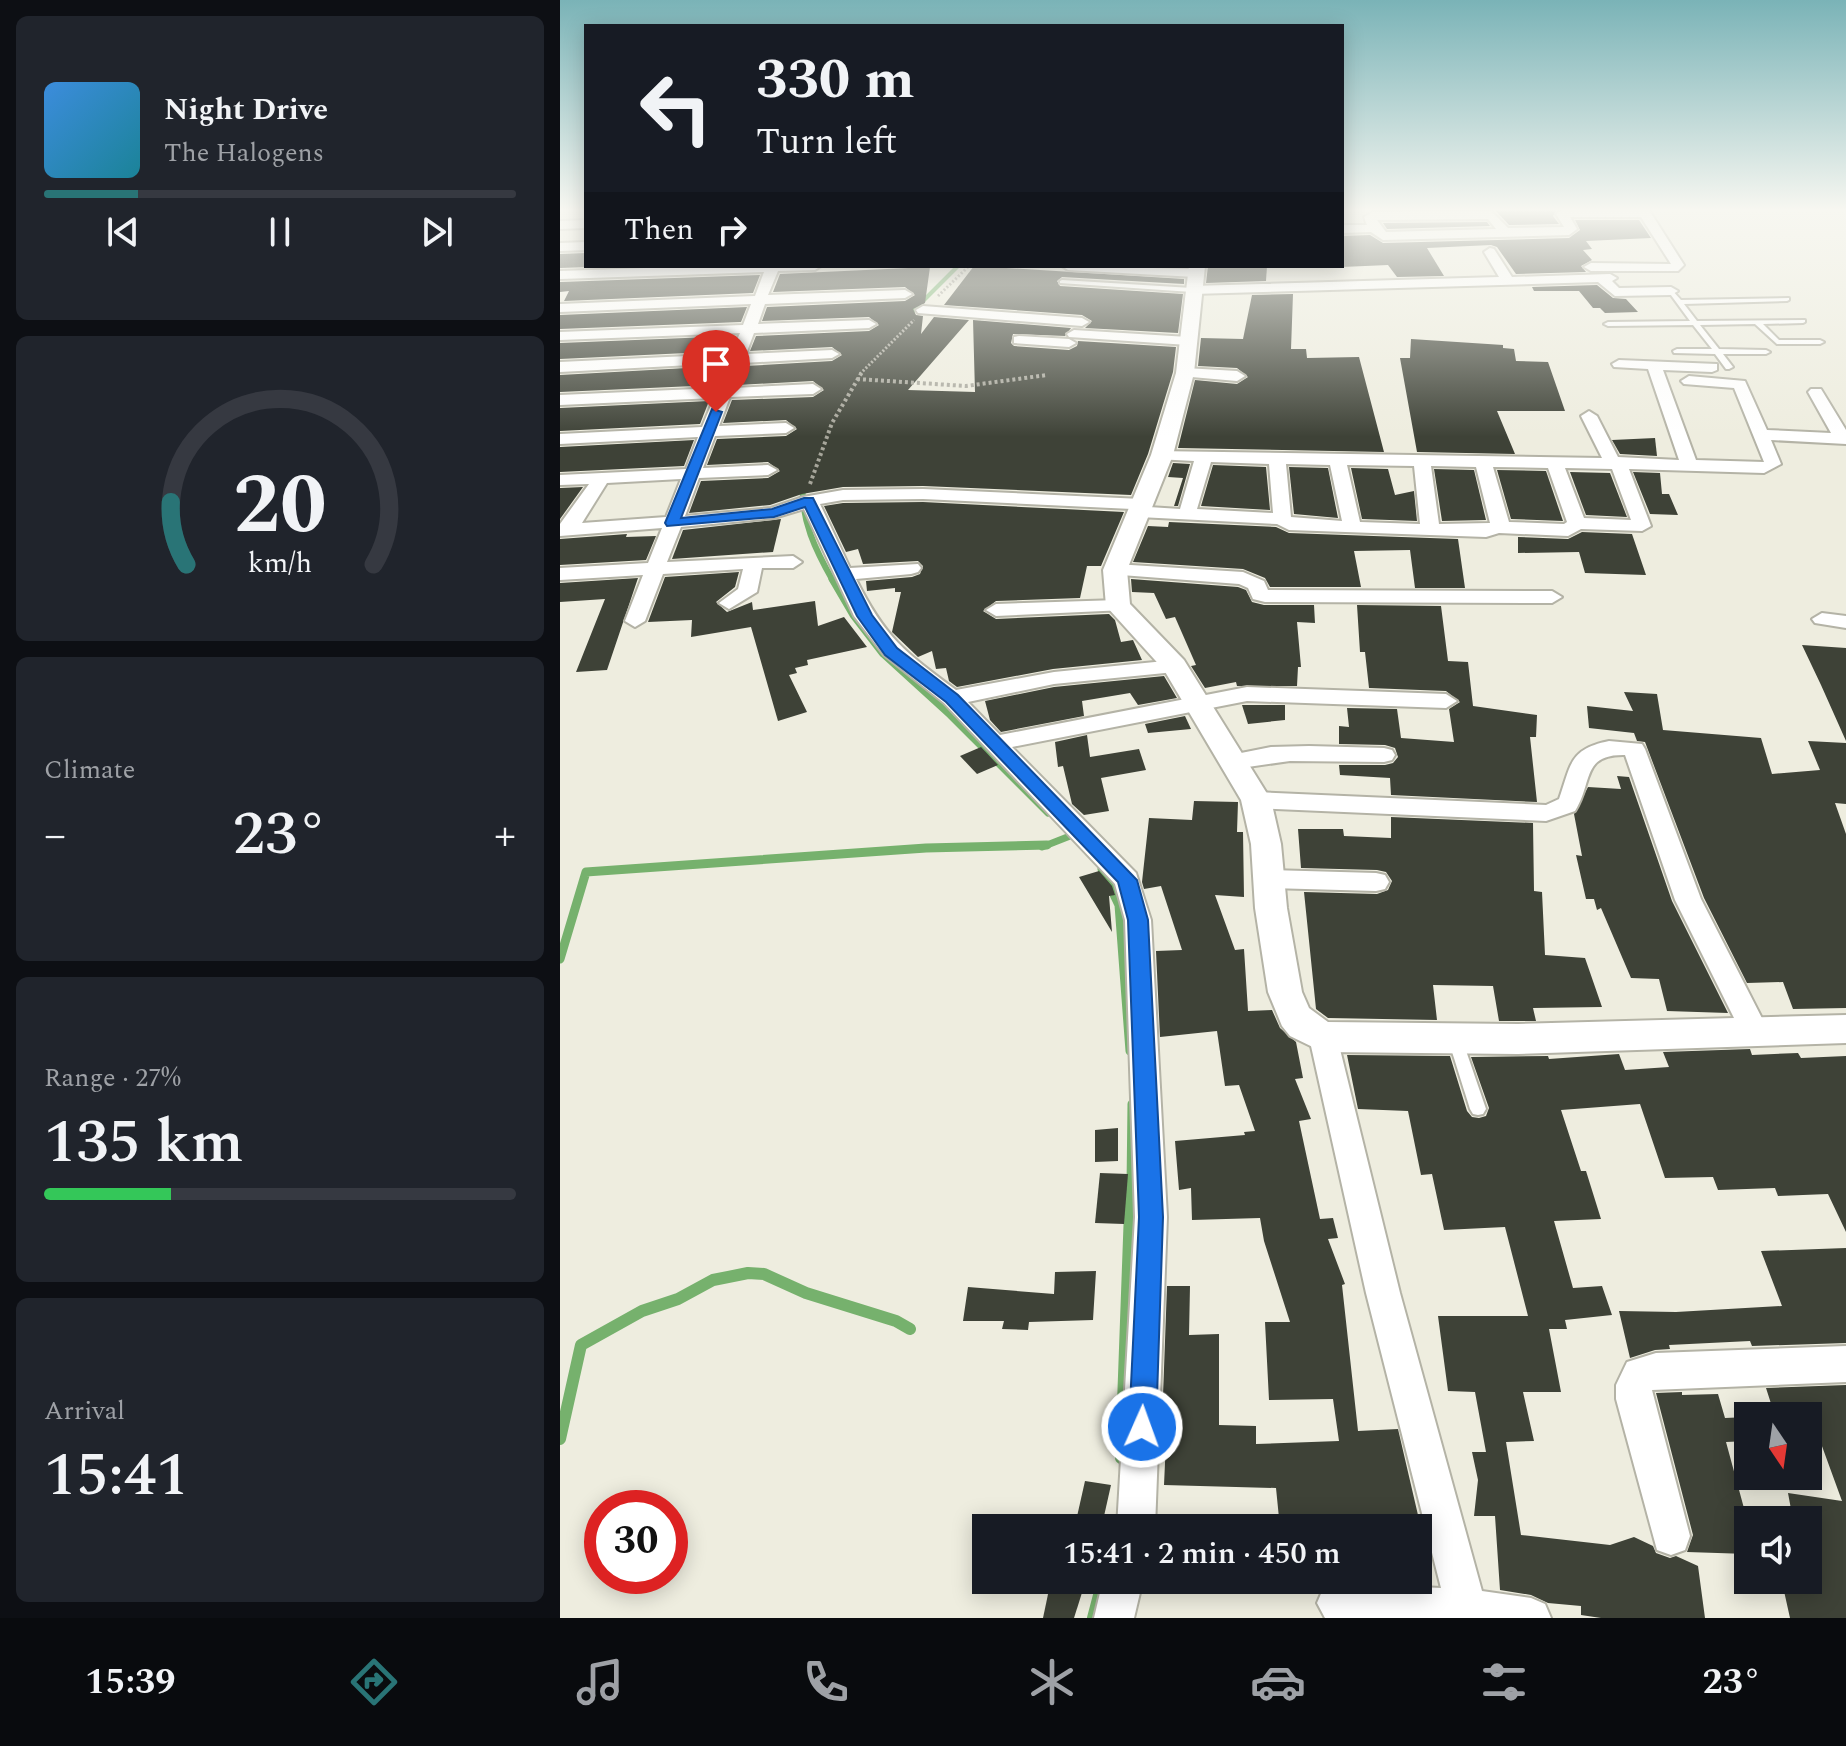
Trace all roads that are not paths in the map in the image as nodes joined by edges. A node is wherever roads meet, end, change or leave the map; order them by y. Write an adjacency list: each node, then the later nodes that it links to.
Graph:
1 (765, 286): 6 (street)
2 (1194, 286): 22 (street)
3 (1610, 286): 5 (street)
4 (905, 294): 6 (street)
5 (1675, 297): 7 (lane); 16 (lane)
6 (760, 299): 8 (street); 17 (street)
7 (1787, 299)
8 (690, 302): 10 (street); 18 (street)
9 (1089, 307): 20 (street)
10 (560, 308)
11 (923, 310): 20 (street)
12 (1803, 321): 13 (lane)
13 (1758, 323): 16 (lane); 23 (lane)
14 (869, 324): 17 (street)
15 (1608, 324): 16 (lane)
16 (1697, 324): 25 (lane)
17 (749, 328): 18 (street); 28 (street)
18 (673, 332): 19 (street)
19 (560, 336)
20 (1072, 337): 21 (street); 22 (street)
21 (1019, 340)
22 (1188, 341): 33 (street)
23 (1820, 342)
24 (1677, 351): 25 (lane)
25 (1718, 352): 26 (lane); 32 (lane)
26 (1766, 352)
27 (832, 354): 28 (street)
28 (737, 358): 31 (street); 37 (street)
29 (1619, 364): 30 (street)
30 (1654, 365): 32 (street); 54 (street)
31 (560, 367)
32 (1737, 368)
33 (1185, 373): 34 (street); 46 (street)
34 (1237, 376)
35 (1689, 381): 43 (street)
36 (813, 389): 37 (street)
37 (724, 392): 39 (street); 42 (street)
38 (1816, 392): 45 (street)
39 (560, 400)
40 (1589, 416): 53 (street)
41 (786, 428): 42 (street)
42 (708, 432): 44 (street); 56 (street)
43 (1759, 434): 45 (street); 54 (street)
44 (560, 439)
45 (1845, 439)
46 (1162, 455): 47 (street); 60 (street)
47 (1204, 457): 48 (street); 61 (street)
48 (1277, 460): 49 (street); 62 (street)
49 (1337, 460): 50 (street); 65 (street)
50 (1422, 461): 51 (street); 66 (street)
51 (1483, 461): 52 (street); 67 (street)
52 (1554, 462): 53 (street); 64 (street)
53 (1615, 462): 54 (street); 64 (street)
54 (1689, 464)
55 (768, 470): 56 (street)
56 (693, 472): 57 (street); 63 (street)
57 (601, 478): 58 (street); 68 (street)
58 (560, 480)
59 (801, 504): 60 (street); 63 (street); 75 (street)
60 (1140, 508): 61 (street); 73 (street)
61 (1187, 514): 62 (street)
62 (1282, 519): 65 (street)
63 (672, 523): 68 (street); 72 (street)
64 (1577, 523): 67 (street)
65 (1352, 526): 66 (street)
66 (1430, 527): 67 (street)
67 (1497, 527)
68 (564, 530)
69 (793, 562): 70 (street)
70 (754, 563): 72 (street); 77 (street)
71 (911, 568): 75 (street)
72 (655, 569): 74 (street); 81 (street)
73 (1115, 570): 76 (street); 78 (street)
74 (560, 574)
75 (845, 574): 84 (street)
76 (1552, 597)
77 (729, 603)
78 (1118, 606): 79 (street); 83 (street)
79 (996, 610)
80 (1822, 619): 82 (street)
81 (635, 621)
82 (1846, 622)
83 (1175, 666): 84 (street); 86 (street)
84 (952, 698): 87 (street)
85 (1446, 701): 86 (street)
86 (1200, 702): 87 (street); 89 (street)
87 (995, 743): 99 (street)
88 (1384, 755): 89 (street)
89 (1234, 761): 90 (street)
90 (1256, 800): 91 (street); 94 (street)
91 (1269, 879): 92 (street); 95 (street)
92 (1376, 882)
93 (1846, 1029): 94 (street)
94 (1754, 1030): 96 (street)
95 (1323, 1037): 96 (street); 103 (street)
96 (1455, 1039): 97 (lane)
97 (1478, 1109)
98 (1846, 1364): 100 (street)
99 (1137, 1514)
100 (1671, 1536)
101 (1120, 1594): 104 (street)
102 (1337, 1603): 103 (street)
103 (1468, 1614): 105 (street)
104 (1114, 1618)
105 (1531, 1618)

